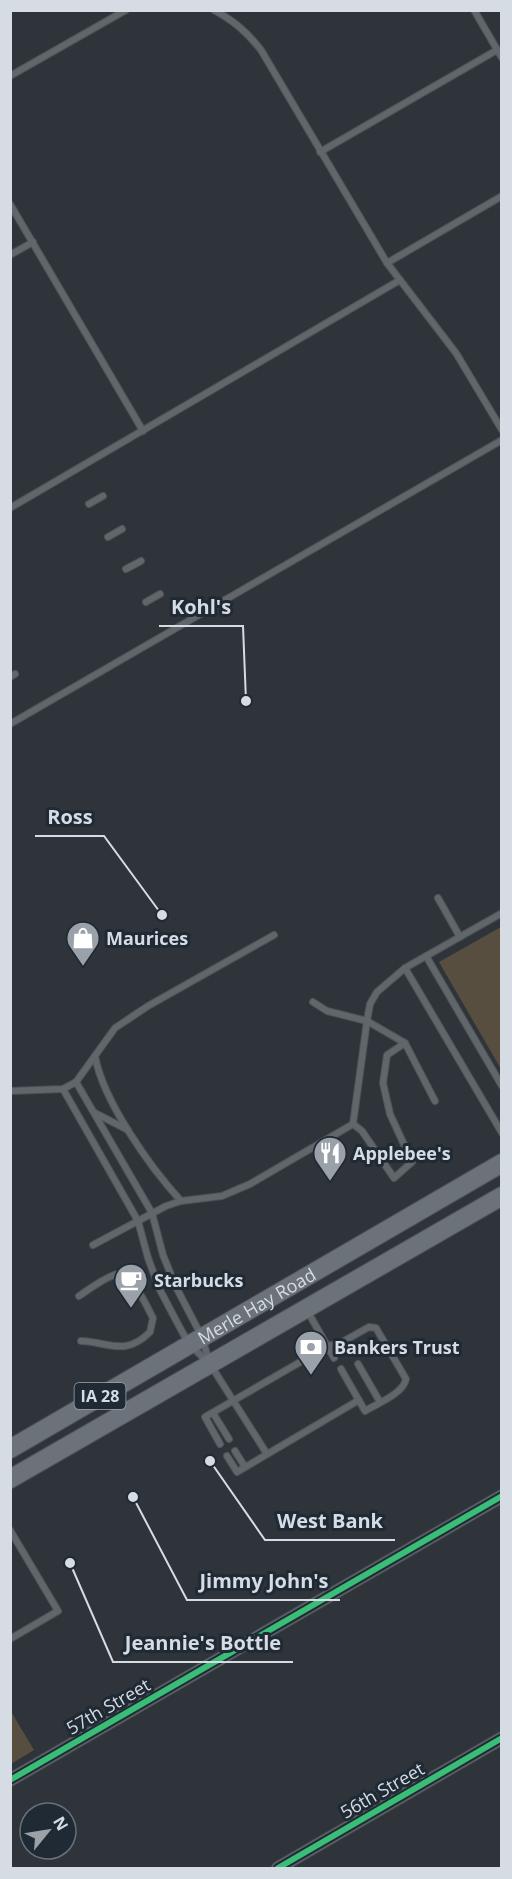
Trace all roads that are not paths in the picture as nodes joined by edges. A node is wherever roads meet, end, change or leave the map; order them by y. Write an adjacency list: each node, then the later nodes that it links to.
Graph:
1 (126, 10): 6 (lane)
2 (474, 10): 4 (lane)
3 (217, 11): 7 (lane)
4 (497, 50): 5 (lane); 7 (lane)
5 (501, 58)
6 (10, 76)
7 (320, 152): 12 (lane)
8 (501, 196): 12 (lane)
9 (10, 204): 10 (lane)
10 (33, 242): 11 (lane); 15 (lane)
11 (10, 255)
12 (387, 263): 13 (lane)
13 (400, 280): 14 (lane); 15 (lane)
14 (501, 430)
15 (143, 431): 19 (lane)
16 (501, 440): 26 (lane)
17 (103, 496): 18 (lane)
18 (89, 504)
19 (10, 508)
20 (122, 529): 21 (lane)
21 (108, 537)
22 (141, 561): 23 (lane)
23 (126, 569)
24 (160, 594): 25 (lane)
25 (146, 602)
26 (10, 724)
27 (438, 898): 30 (lane)
28 (501, 913): 30 (lane)
29 (274, 935): 36 (lane)
30 (460, 937): 31 (lane)
31 (426, 956): 32 (lane); 38 (lane)
32 (405, 968): 34 (lane); 45 (lane)
33 (312, 1002): 34 (lane)
34 (367, 1022): 35 (lane); 43 (lane)
35 (405, 1043): 41 (lane); 43 (lane)
36 (95, 1056): 37 (lane); 44 (lane)
37 (76, 1082): 39 (lane); 42 (lane)
38 (501, 1086)
39 (63, 1089): 40 (lane); 50 (lane)
40 (10, 1091)
41 (435, 1101)
42 (94, 1112): 44 (lane); 49 (lane)
43 (353, 1124): 48 (lane)
44 (129, 1130): 48 (lane)
45 (501, 1133)
46 (501, 1163): 54 (main road, Merle Hay Road / IA 28)
47 (501, 1196): 53 (main road, Merle Hay Road / IA 28)
48 (181, 1201): 49 (lane)
49 (152, 1213): 50 (lane); 54 (lane)
50 (138, 1221): 51 (lane); 54 (lane)
51 (93, 1245)
52 (79, 1296): 55 (lane)
53 (306, 1310): 57 (lane); 60 (main road, Merle Hay Road / IA 28)
54 (196, 1340): 60 (lane); 60 (lane); 69 (main road, Merle Hay Road / IA 28)
55 (81, 1341)
56 (344, 1341): 57 (lane); 58 (lane); 65 (lane)
57 (328, 1347): 59 (lane); 63 (lane)
58 (348, 1350)
59 (334, 1358)
60 (210, 1364): 63 (lane); 74 (main road, Merle Hay Road / IA 28)
61 (358, 1364): 65 (lane)
62 (341, 1369): 64 (lane)
63 (233, 1400): 66 (lane); 71 (lane)
64 (359, 1400): 65 (lane); 71 (lane)
65 (380, 1402)
66 (213, 1413): 67 (lane); 68 (lane)
67 (228, 1439)
68 (220, 1444)
69 (10, 1449)
70 (235, 1451): 73 (lane)
71 (267, 1454): 73 (lane)
72 (226, 1456): 73 (lane)
73 (245, 1467)
74 (10, 1479)
75 (501, 1496): 79 (street, 57th Street)
76 (10, 1530): 77 (lane)
77 (10, 1639)
78 (501, 1738): 80 (street, 56th Street)
79 (10, 1780)
80 (278, 1869)

